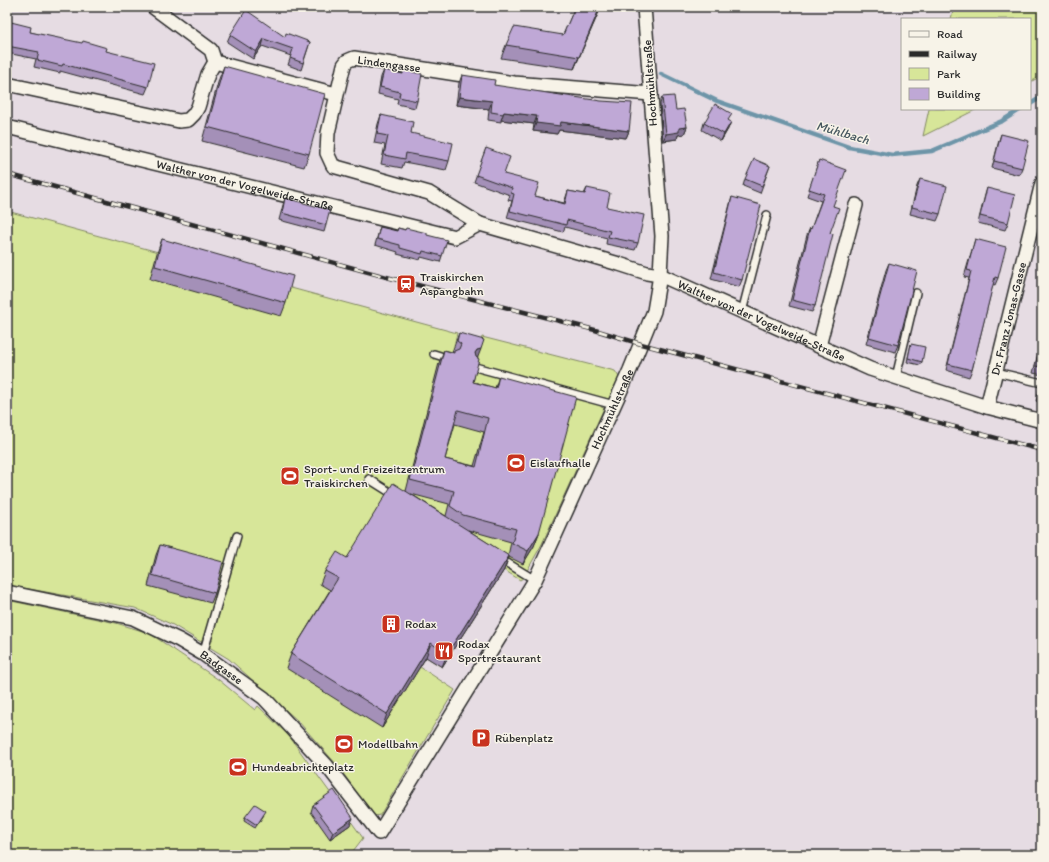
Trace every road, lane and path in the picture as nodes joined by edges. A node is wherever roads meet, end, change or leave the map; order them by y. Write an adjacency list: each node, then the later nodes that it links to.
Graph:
1 (153, 7): 3 (street)
2 (644, 7): 6 (street, Hochmühlstraße)
3 (215, 62): 4 (street); 5 (street)
4 (7, 84)
5 (336, 94): 6 (street, Lindengasse); 11 (street, Walther von der Vogelweide-Straße)
6 (651, 94): 12 (street, Hochmühlstraße)
7 (7, 127): 11 (street, Walther von der Vogelweide-Straße)
8 (1042, 183): 19 (street, Dr. Franz Jonas-Gasse)
9 (856, 205): 15 (street)
10 (767, 215): 14 (lane)
11 (480, 224): 12 (street, Walther von der Vogelweide-Straße)
12 (660, 275): 14 (street, Walther von der Vogelweide-Straße); 22 (street, Hochmühlstraße)
13 (916, 293): 20 (lane)
14 (742, 312): 15 (street, Walther von der Vogelweide-Straße)
15 (819, 346): 20 (street, Walther von der Vogelweide-Straße)
16 (434, 354): 17 (lane)
17 (450, 359)
18 (475, 367): 22 (lane)
19 (996, 372): 21 (lane); 23 (street, Dr. Franz Jonas-Gasse)
20 (896, 377): 23 (street, Walther von der Vogelweide-Straße)
21 (1042, 383)
22 (614, 405): 29 (street, Hochmühlstraße)
23 (987, 407): 24 (street, Walther von der Vogelweide-Straße)
24 (1042, 421)
25 (369, 479): 26 (lane)
26 (403, 501)
27 (237, 536): 31 (lane)
28 (491, 554): 29 (lane)
29 (534, 580): 32 (street, Hochmühlstraße)
30 (7, 592): 31 (street, Badgasse)
31 (203, 654): 32 (street, Badgasse)
32 (379, 833)

